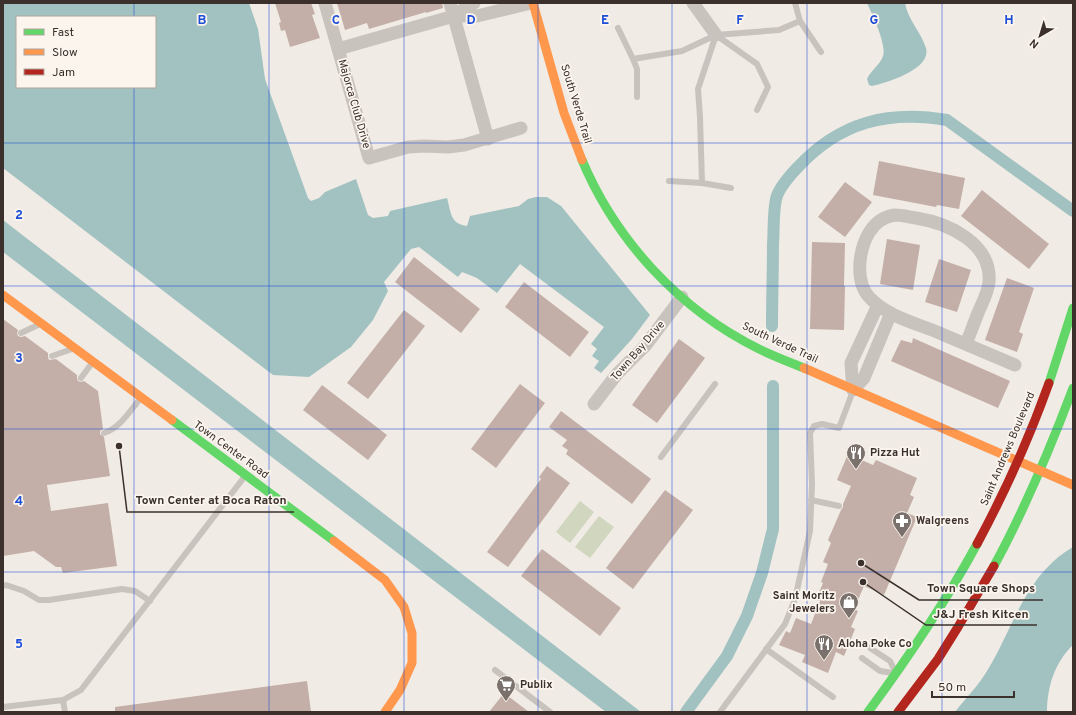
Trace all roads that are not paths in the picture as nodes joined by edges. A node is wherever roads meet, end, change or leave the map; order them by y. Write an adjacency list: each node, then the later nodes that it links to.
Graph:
1 (325, 3): 11 (street, Majorca Club Drive)
2 (450, 3): 7 (street)
3 (474, 3): 7 (street, Majorca Club Drive)
4 (532, 3): 7 (street, Majorca Club Drive); 21 (street, South Verde Trail)
5 (693, 3): 10 (street)
6 (795, 3): 8 (lane)
7 (454, 16): 11 (street, Majorca Club Drive); 17 (street)
8 (800, 21): 10 (lane); 12 (lane)
9 (618, 28): 13 (lane)
10 (716, 35): 13 (lane); 15 (lane); 19 (lane)
11 (338, 48): 17 (street, Majorca Club Drive)
12 (821, 52)
13 (633, 59): 14 (lane)
14 (637, 97)
15 (757, 110)
16 (521, 128): 17 (street, Majorca Club Drive)
17 (488, 139)
18 (669, 181): 19 (lane)
19 (702, 183): 20 (lane)
20 (731, 188)
21 (682, 297): 36 (street, South Verde Trail); 38 (street, Town Bay Drive)
22 (5, 299): 26 (street, Town Center Road)
23 (878, 305): 25 (street); 28 (street); 36 (street)
24 (1073, 308): 41 (street, Saint Andrews Boulevard)
25 (891, 313): 28 (street); 36 (street)
26 (41, 324): 27 (lane); 29 (street, Town Center Road)
27 (21, 333)
28 (966, 344): 32 (street)
29 (74, 348): 30 (lane); 31 (street, Town Center Road)
30 (52, 356)
31 (92, 362): 33 (lane); 37 (street, Town Center Road)
32 (1015, 365)
33 (81, 378)
34 (715, 384): 40 (lane)
35 (1073, 388): 42 (street)
36 (853, 390): 41 (street, South Verde Trail); 45 (lane)
37 (141, 398): 39 (lane); 43 (street, Town Center Road)
38 (594, 404)
39 (104, 433)
40 (661, 457)
41 (1019, 461): 42 (street, South Verde Trail); 53 (street, Saint Andrews Boulevard)
42 (1041, 471): 44 (street, South Verde Trail); 54 (street)
43 (246, 475): 48 (lane); 59 (street, Town Center Road)
44 (1073, 485)
45 (811, 500): 46 (lane); 50 (lane)
46 (839, 506)
47 (3, 586): 48 (lane)
48 (150, 601): 56 (lane)
49 (870, 648): 53 (lane)
50 (766, 649): 55 (lane); 61 (lane)
51 (862, 658): 53 (lane)
52 (496, 670): 60 (lane)
53 (901, 677): 54 (street); 62 (street, Saint Andrews Boulevard)
54 (916, 688): 63 (street)
55 (833, 697)
56 (63, 700): 57 (lane); 58 (lane)
57 (3, 707)
58 (65, 712)
59 (385, 712)
60 (550, 712)
61 (720, 712)
62 (868, 712)
63 (898, 712)

